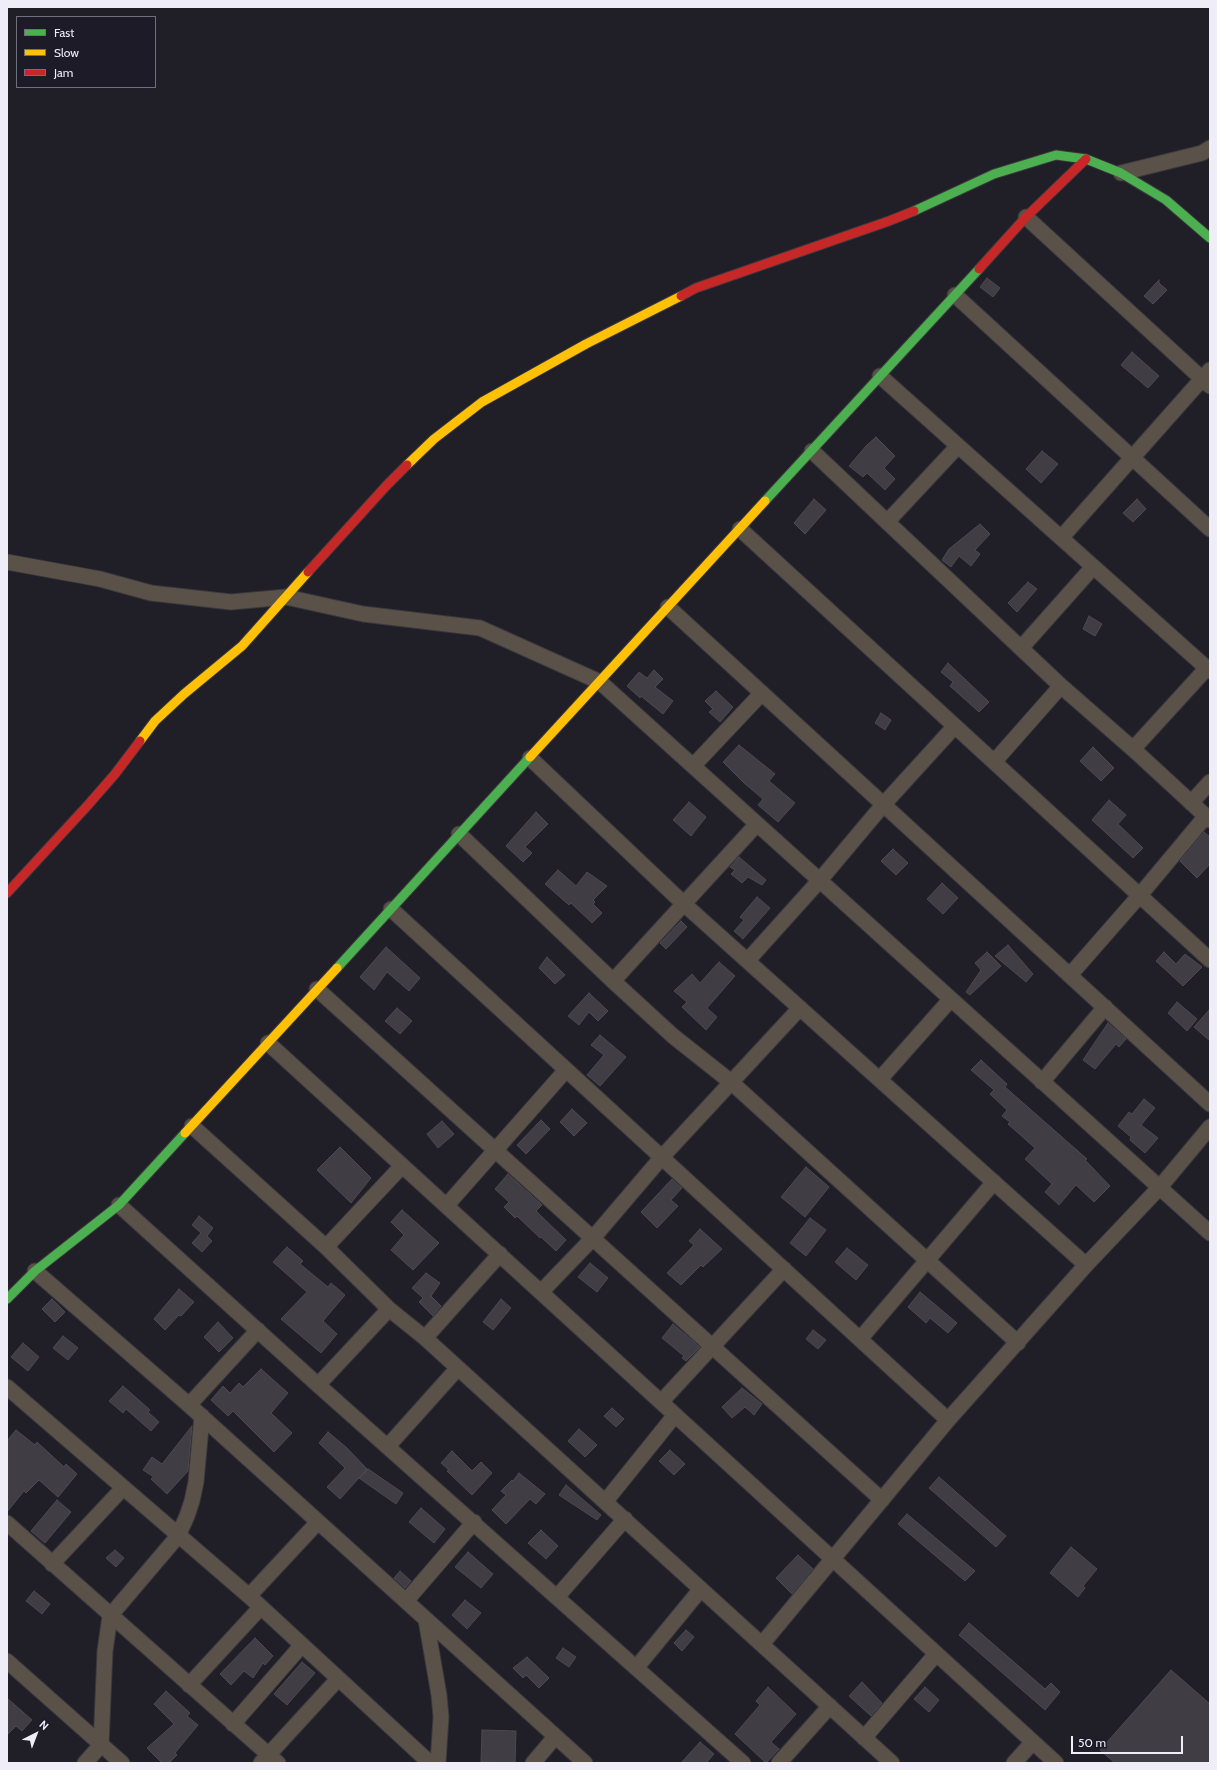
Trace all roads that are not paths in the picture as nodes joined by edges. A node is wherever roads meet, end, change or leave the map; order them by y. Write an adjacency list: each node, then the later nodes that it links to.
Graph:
1 (1210, 148): 3 (street)
2 (1086, 159): 3 (street); 4 (street); 18 (street)
3 (1121, 173): 5 (street)
4 (1026, 217): 6 (street); 8 (street)
5 (1210, 238)
6 (955, 295): 7 (street); 11 (street)
7 (880, 376): 9 (street); 10 (street)
8 (1207, 378): 11 (street)
9 (958, 446): 12 (street); 15 (street)
10 (812, 451): 12 (street); 13 (street)
11 (1132, 458): 14 (street); 15 (street)
12 (887, 522): 20 (street)
13 (740, 528): 19 (street); 25 (street)
14 (1210, 529)
15 (1061, 538): 17 (street)
16 (7, 562): 18 (street)
17 (1093, 566): 20 (street); 21 (street)
18 (286, 597): 22 (street); 37 (street)
19 (668, 607): 22 (street); 24 (street)
20 (1021, 648): 23 (street)
21 (1208, 670): 26 (street)
22 (600, 682): 27 (street); 29 (street)
23 (1061, 686): 26 (street); 28 (street)
24 (762, 693): 29 (street); 32 (street)
25 (955, 726): 28 (street); 32 (street)
26 (1133, 748): 31 (street)
27 (530, 758): 35 (street); 39 (street)
28 (994, 762): 38 (street)
29 (693, 766): 34 (street)
30 (1210, 782): 31 (street)
31 (1191, 803): 33 (street)
32 (883, 805): 36 (street); 43 (street)
33 (1208, 818): 38 (street)
34 (757, 824): 36 (street); 39 (street)
35 (459, 834): 40 (street); 44 (street)
36 (820, 880): 41 (street); 46 (street)
37 (7, 893)
38 (1140, 895): 42 (street); 43 (street)
39 (684, 904): 41 (street); 44 (street)
40 (391, 909): 45 (street); 50 (street)
41 (748, 960): 47 (street)
42 (1210, 960)
43 (1070, 975): 48 (street)
44 (613, 981): 52 (street)
45 (317, 989): 49 (street); 57 (street)
46 (951, 999): 51 (street); 53 (street)
47 (800, 1008): 51 (street); 52 (street)
48 (1105, 1008): 53 (street); 54 (street)
49 (268, 1043): 55 (street); 59 (street)
50 (566, 1070): 57 (street); 58 (street)
51 (880, 1079): 60 (street)
52 (731, 1082): 58 (street); 68 (street)
53 (1042, 1082): 61 (street)
54 (1210, 1104)
55 (192, 1126): 62 (street); 66 (street)
56 (1210, 1127): 61 (street)
57 (494, 1150): 63 (street); 65 (street)
58 (662, 1157): 65 (street); 70 (street)
59 (402, 1166): 63 (street); 66 (street)
60 (994, 1182): 68 (street); 69 (street)
61 (1160, 1187): 64 (street); 69 (street)
62 (119, 1205): 71 (street); 75 (street)
63 (447, 1205): 67 (street)
64 (1210, 1233)
65 (593, 1238): 72 (street); 79 (street)
66 (326, 1247): 74 (street)
67 (500, 1254): 72 (street); 76 (street)
68 (928, 1261): 77 (street); 78 (street)
69 (1086, 1265): 78 (street)
70 (784, 1269): 77 (street); 79 (street)
71 (35, 1271): 73 (street); 84 (street)
72 (542, 1292): 83 (street)
73 (7, 1299)
74 (389, 1309): 76 (street); 81 (street)
75 (258, 1330): 81 (street); 84 (street)
76 (425, 1338): 80 (street)
77 (860, 1339): 87 (street)
78 (1018, 1343): 87 (street)
79 (711, 1347): 83 (street); 90 (street)
80 (458, 1368): 88 (street); 91 (street)
81 (318, 1385): 88 (street)
82 (7, 1387): 89 (street)
83 (660, 1402): 85 (street)
84 (189, 1405): 86 (street)
85 (675, 1415): 91 (street); 97 (street)
86 (202, 1416): 93 (street); 96 (street)
87 (948, 1420): 90 (street)
88 (388, 1446): 94 (street)
89 (123, 1488): 96 (street); 98 (street)
90 (882, 1500): 97 (street)
91 (605, 1502): 92 (street)
92 (625, 1519): 99 (street); 101 (street)
93 (318, 1522): 100 (street); 102 (street)
94 (474, 1522): 101 (street); 102 (street)
95 (7, 1524): 98 (street)
96 (178, 1536): 100 (street); 104 (street)
97 (834, 1559): 106 (street); 108 (street)
98 (52, 1564): 104 (street)
99 (701, 1589): 106 (street); 110 (street)
100 (249, 1596): 103 (street)
101 (558, 1597): 110 (street)
102 (406, 1601): 105 (street)
103 (261, 1607): 107 (street); 112 (street)
104 (110, 1616): 112 (street); 118 (street)
105 (426, 1620): 115 (street); 123 (street)
106 (762, 1644): 113 (street)
107 (302, 1645): 111 (street); 114 (street)
108 (936, 1654): 116 (street); 117 (street)
109 (7, 1661): 118 (street)
110 (636, 1668): 126 (street)
111 (338, 1678): 119 (street); 122 (street)
112 (189, 1685): 114 (street)
113 (830, 1706): 116 (street); 127 (street)
114 (233, 1724): 119 (street)
115 (555, 1737): 124 (street); 125 (street)
116 (864, 1738): 128 (street)
117 (1032, 1743): 129 (street); 130 (street)
118 (102, 1745): 120 (street); 121 (street)
119 (269, 1760)
120 (85, 1763)
121 (122, 1763)
122 (430, 1763)
123 (438, 1763)
124 (533, 1763)
125 (585, 1763)
126 (743, 1763)
127 (779, 1763)
128 (892, 1763)
129 (1014, 1763)
130 (1056, 1763)

